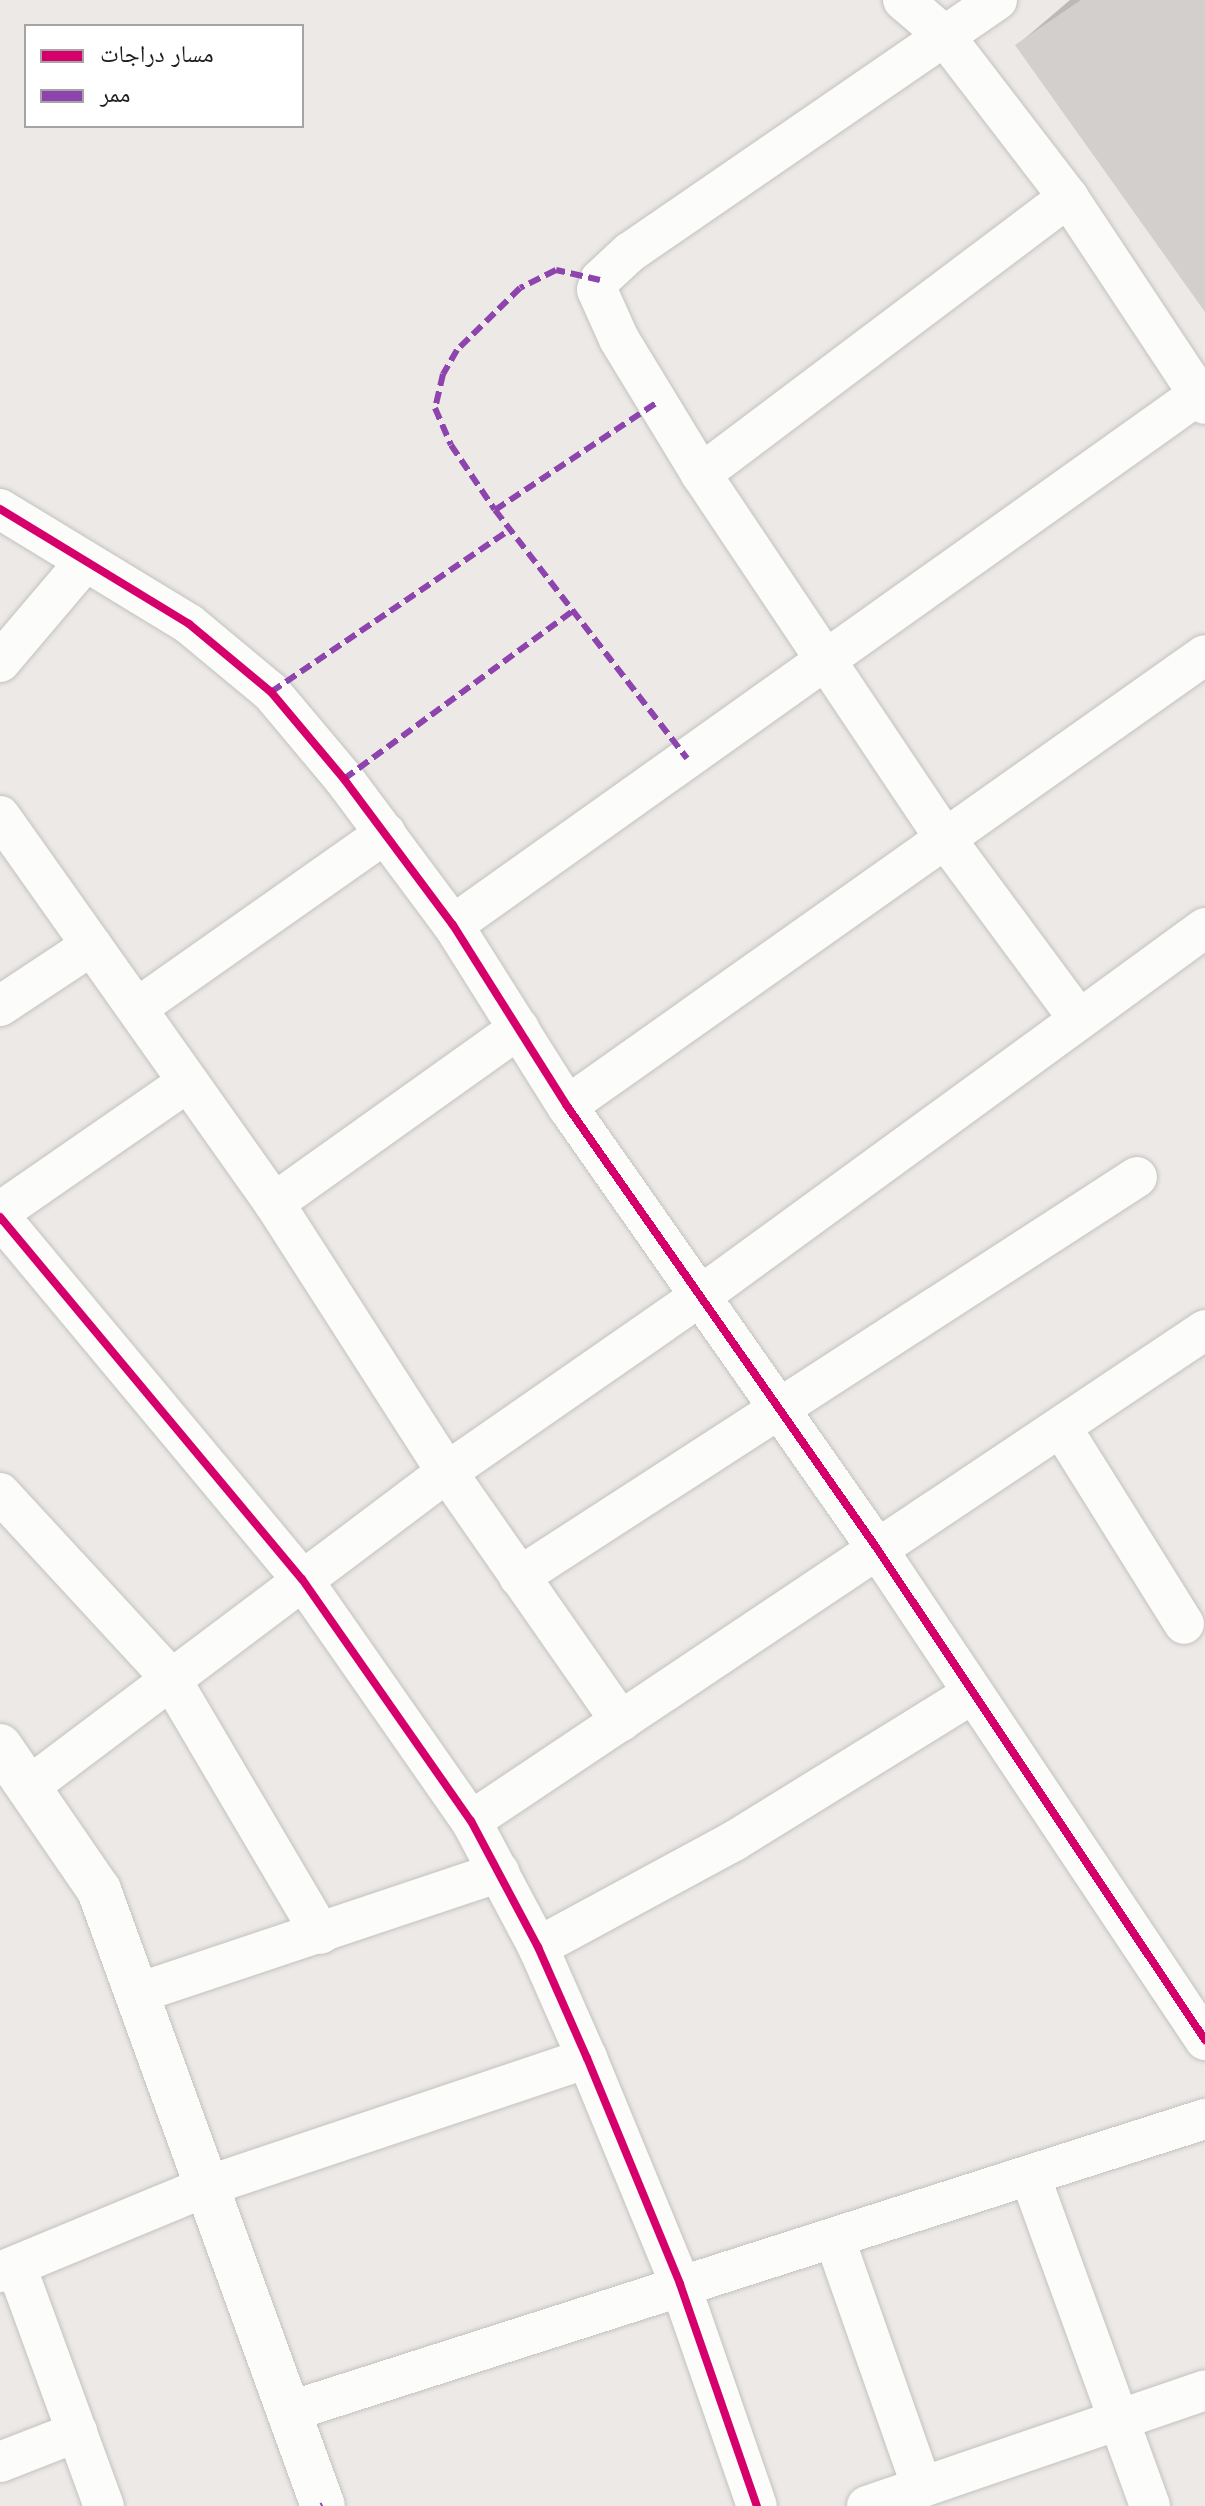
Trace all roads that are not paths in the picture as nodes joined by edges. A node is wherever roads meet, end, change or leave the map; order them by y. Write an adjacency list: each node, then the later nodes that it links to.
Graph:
1 (903, 0): 3 (street)
2 (997, 0): 3 (street)
3 (943, 34): 4 (street); 6 (street)
4 (1068, 197): 5 (street); 6 (street)
5 (1203, 396): 10 (street)
6 (701, 474): 10 (street)
7 (0, 509): 8 (street)
8 (84, 563): 11 (street); 13 (street)
9 (1205, 655): 14 (street)
10 (828, 659): 14 (street); 15 (street)
11 (0, 662)
12 (0, 816): 17 (street)
13 (386, 833): 15 (street); 19 (street)
14 (947, 841): 20 (street); 23 (street)
15 (453, 925): 21 (street)
16 (1205, 928): 20 (street)
17 (92, 945): 18 (street); 19 (street)
18 (0, 1006)
19 (137, 1008): 22 (street)
20 (1078, 1018): 27 (street)
21 (519, 1028): 23 (street); 25 (street)
22 (186, 1083): 25 (street); 26 (street)
23 (567, 1106): 27 (street)
24 (1137, 1177): 29 (street)
25 (274, 1203): 31 (street)
26 (0, 1214): 35 (street)
27 (703, 1294): 29 (street); 31 (street)
28 (1205, 1330): 30 (street)
29 (780, 1409): 33 (street); 34 (street)
30 (1061, 1427): 33 (street); 36 (street)
31 (447, 1472): 34 (street); 35 (street)
32 (0, 1493): 37 (street)
33 (876, 1547): 38 (street); 39 (street)
34 (519, 1577): 39 (street)
35 (302, 1579): 37 (street); 42 (street)
36 (1184, 1624)
37 (169, 1676): 41 (street); 44 (street)
38 (972, 1694): 45 (street); 47 (street)
39 (621, 1721): 42 (street)
40 (0, 1746): 41 (street)
41 (31, 1785): 46 (street)
42 (471, 1821): 43 (street)
43 (499, 1872): 44 (street); 45 (street)
44 (321, 1934): 46 (street)
45 (538, 1947): 48 (street)
46 (138, 1993): 51 (street)
47 (1205, 2040)
48 (587, 2058): 51 (street); 54 (street)
49 (1205, 2119): 50 (street)
50 (1030, 2176): 52 (street); 57 (street)
51 (210, 2185): 53 (street); 56 (street)
52 (835, 2240): 54 (street); 60 (street)
53 (8, 2269): 58 (street)
54 (680, 2284): 56 (street); 63 (street)
55 (1205, 2390): 57 (street)
56 (291, 2411): 62 (street)
57 (1119, 2420): 60 (street); 65 (street)
58 (77, 2432): 59 (street); 61 (street)
59 (0, 2462)
60 (922, 2487): 64 (street)
61 (104, 2506)
62 (323, 2506)
63 (757, 2506)
64 (867, 2506)
65 (1150, 2506)

